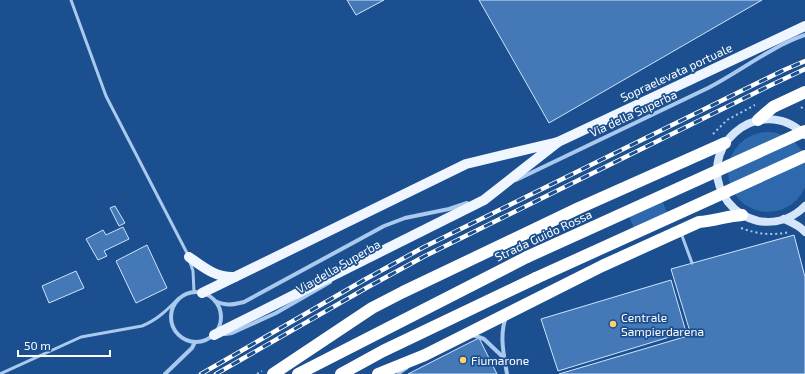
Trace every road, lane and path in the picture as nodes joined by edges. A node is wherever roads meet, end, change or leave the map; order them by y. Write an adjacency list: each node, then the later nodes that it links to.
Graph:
1 (71, 0): 17 (lane)
2 (805, 26): 8 (main road, Sopraelevata portuale)
3 (805, 35): 11 (street, Via della Superba)
4 (805, 92): 5 (highway)
5 (758, 120): 7 (street); 9 (street)
6 (805, 131): 32 (highway, Strada Guido Rossa, bridge)
7 (805, 135)
8 (558, 142): 19 (main road); 25 (main road, bridge)
9 (725, 143): 13 (street); 31 (highway)
10 (805, 156): 33 (highway, bridge)
11 (467, 203): 22 (street, Via della Superba); 25 (street, Via della Superba)
12 (805, 206): 14 (street)
13 (742, 215): 14 (street); 15 (highway)
14 (784, 220): 16 (street)
15 (680, 231): 18 (lane); 23 (highway)
16 (805, 232)
17 (189, 256): 19 (main road); 20 (lane)
18 (692, 263)
19 (237, 276): 20 (main road)
20 (198, 292): 21 (street); 22 (street)
21 (179, 298): 26 (street); 29 (lane)
22 (215, 301): 25 (street)
23 (507, 314): 24 (highway); 28 (street)
24 (467, 334): 27 (highway); 28 (street)
25 (214, 335): 26 (street)
26 (195, 342): 30 (street)
27 (425, 356): 34 (highway); 35 (lane)
28 (504, 358): 36 (street)
29 (0, 374)
30 (165, 374)
31 (273, 374)
32 (298, 374)
33 (341, 374)
34 (378, 374)
35 (398, 374)
36 (507, 374)

